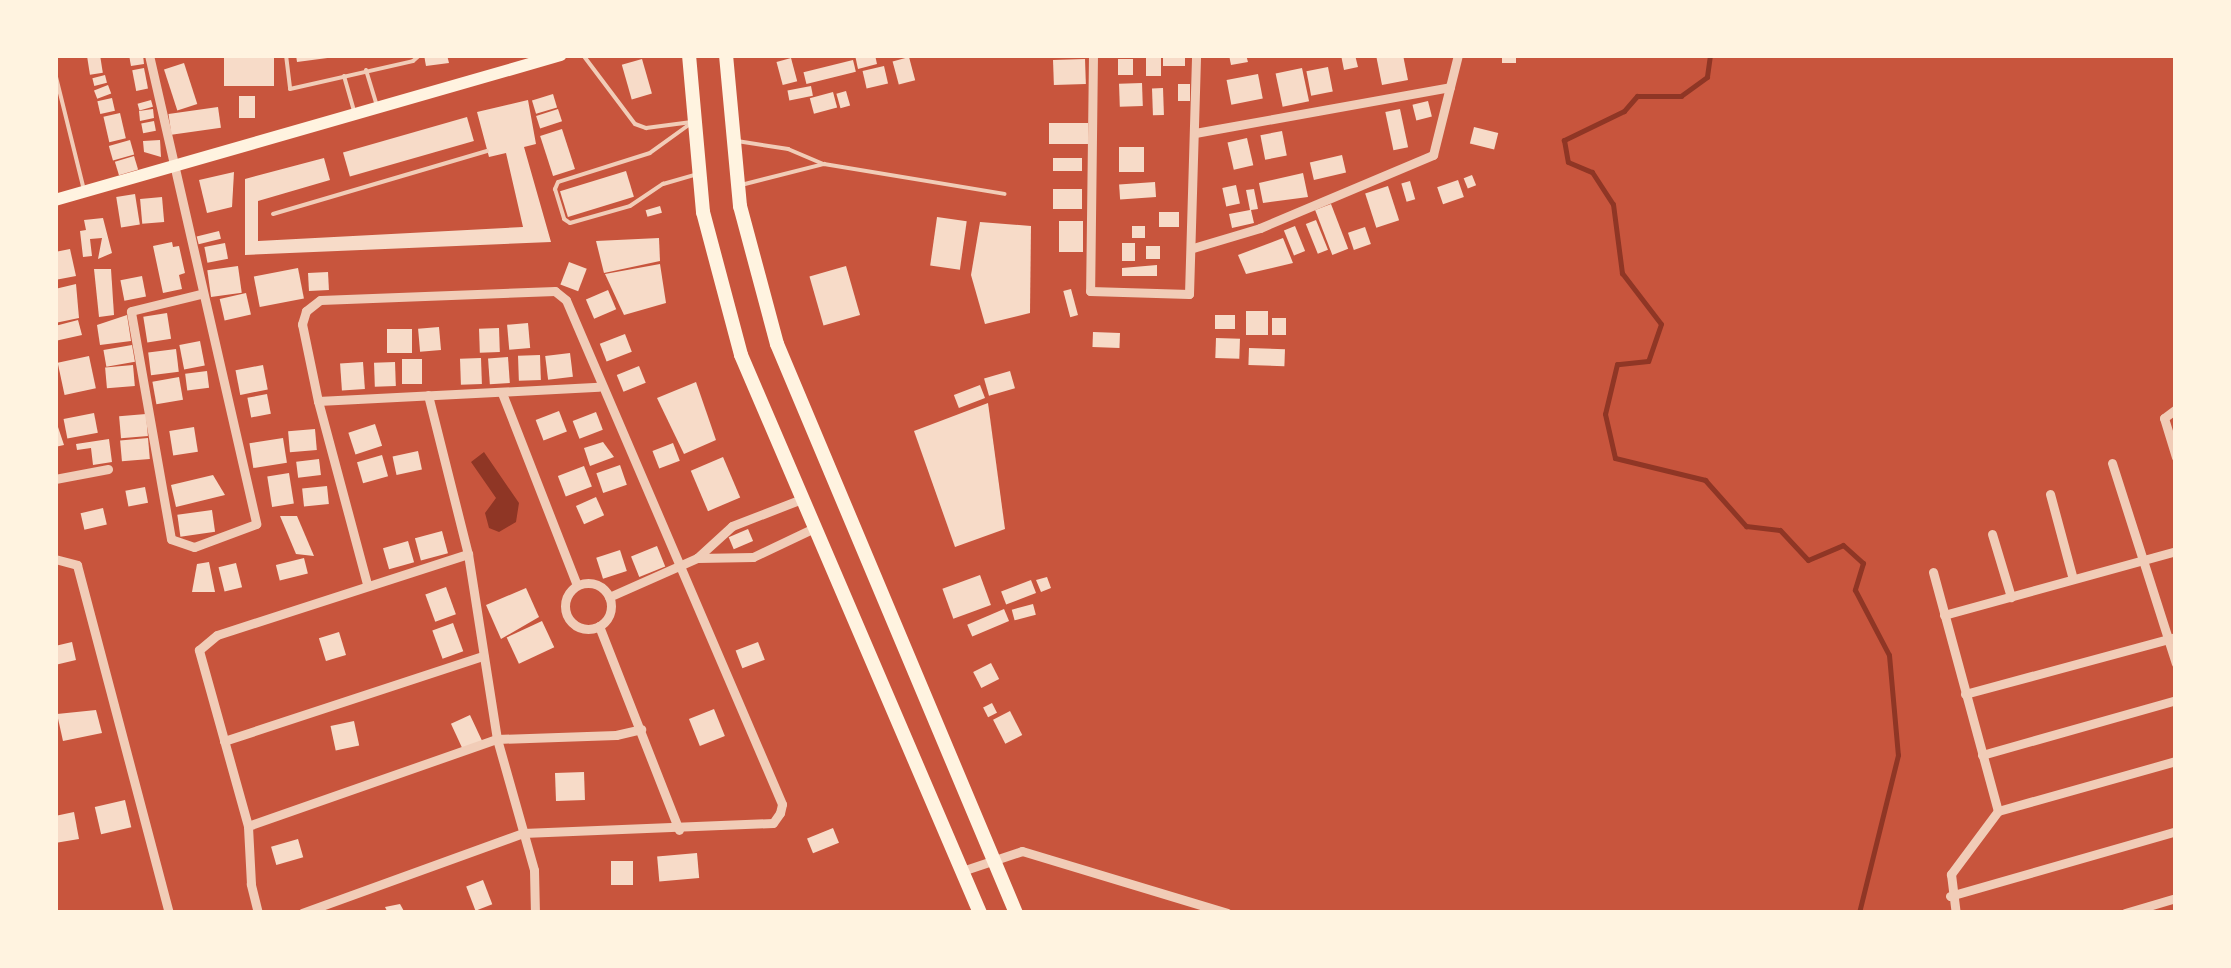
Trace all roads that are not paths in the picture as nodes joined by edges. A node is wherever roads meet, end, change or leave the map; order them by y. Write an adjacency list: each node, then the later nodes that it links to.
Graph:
1 (150, 55): 22 (street)
2 (286, 55): 13 (lane)
3 (420, 55): 11 (lane)
4 (561, 55): 15 (main road)
5 (583, 55): 17 (lane)
6 (688, 55): 17 (main road)
7 (726, 55): 19 (main road)
8 (1093, 55): 29 (street)
9 (1196, 55): 18 (street)
10 (1458, 55): 14 (street)
11 (366, 70): 13 (lane); 15 (lane)
12 (55, 73): 25 (lane)
13 (344, 76): 16 (lane)
14 (1450, 87): 18 (street); 29 (street)
15 (377, 107): 16 (main road)
16 (355, 113): 22 (main road)
17 (694, 122): 23 (main road); 23 (lane)
18 (1194, 133): 29 (street)
19 (732, 140): 21 (lane); 24 (main road)
20 (486, 151): 28 (lane)
21 (824, 164): 24 (lane); 26 (lane)
22 (174, 165): 25 (main road); 30 (street)
23 (698, 174): 41 (main road)
24 (737, 186): 73 (main road)
25 (84, 191): 27 (main road)
26 (1005, 194)
27 (55, 200)
28 (272, 214)
29 (1193, 248)
30 (201, 294): 30 (street)
31 (599, 387): 32 (street); 34 (street); 49 (street)
32 (502, 393): 33 (street); 53 (street)
33 (428, 395): 34 (street); 45 (street)
34 (318, 402): 52 (street)
35 (2176, 410): 36 (street)
36 (2176, 457)
37 (2112, 463): 48 (street)
38 (108, 469): 39 (street)
39 (55, 479)
40 (2050, 494): 51 (street)
41 (799, 500): 42 (main road); 46 (street)
42 (812, 530): 46 (street); 74 (main road)
43 (1992, 534): 55 (street)
44 (2176, 551): 48 (street)
45 (468, 554): 52 (street); 59 (street)
46 (698, 558): 49 (street)
47 (55, 559): 77 (street)
48 (2141, 560): 51 (street); 58 (street)
49 (676, 567): 54 (street); 70 (street)
50 (1932, 572): 56 (street)
51 (2073, 579): 55 (street)
52 (366, 584): 65 (street)
53 (578, 585): 54 (street); 57 (street)
54 (608, 596): 57 (street)
55 (2011, 596): 56 (street)
56 (1944, 615): 61 (street)
57 (599, 626): 63 (street)
58 (2172, 638): 60 (street); 61 (street)
59 (483, 656): 64 (street); 65 (street)
60 (2176, 664)
61 (1965, 694): 66 (street)
62 (2176, 700): 66 (street)
63 (640, 730): 64 (street); 70 (street)
64 (497, 740): 69 (street); 72 (street)
65 (224, 741): 69 (street)
66 (1982, 755): 68 (street)
67 (2176, 761): 68 (street)
68 (1998, 811): 75 (street)
69 (248, 826): 78 (street)
70 (679, 830): 72 (street)
71 (2176, 831): 75 (street)
72 (523, 833): 79 (street); 80 (street)
73 (994, 858): 74 (street); 82 (main road); 83 (street)
74 (962, 871): 81 (main road)
75 (1950, 896): 84 (street)
76 (2176, 898): 85 (street)
77 (169, 913)
78 (258, 913)
79 (302, 913)
80 (535, 913)
81 (980, 913)
82 (1016, 913)
83 (1227, 913)
84 (1956, 913)
85 (2125, 913)

